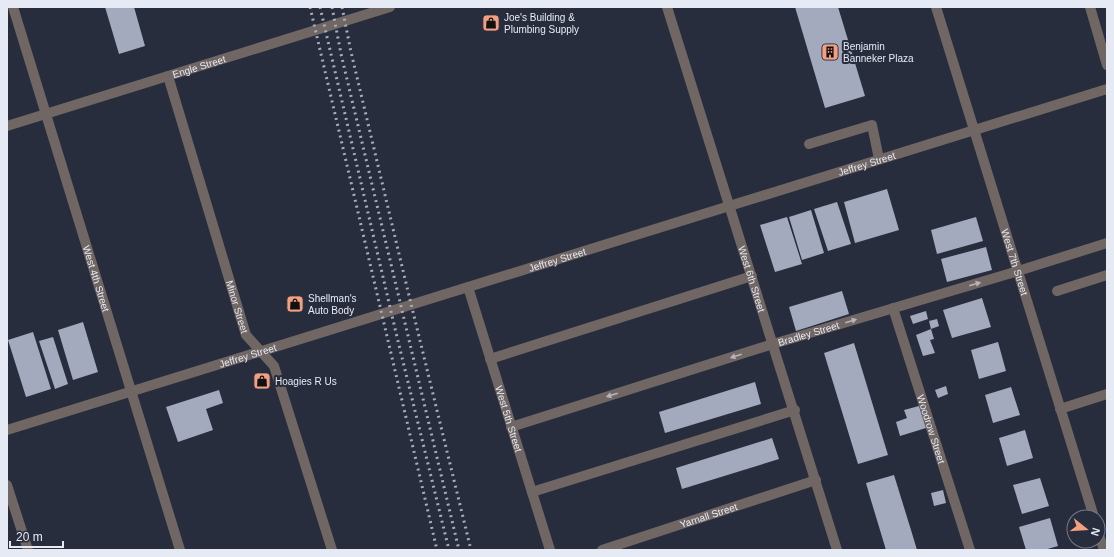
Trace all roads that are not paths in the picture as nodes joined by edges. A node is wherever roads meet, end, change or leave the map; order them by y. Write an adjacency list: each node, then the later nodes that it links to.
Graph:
1 (13, 7): 9 (street, West 4th Street)
2 (390, 7): 7 (street, Engle Street)
3 (668, 7): 14 (street, West 6th Street)
4 (936, 7): 11 (street, West 7th Street)
5 (1090, 7): 6 (street)
6 (1107, 65)
7 (168, 76): 9 (street, Engle Street); 23 (street, Minor Street)
8 (1107, 89): 11 (street, Jeffrey Street)
9 (46, 114): 10 (street, Engle Street); 25 (street, West 4th Street)
10 (7, 126)
11 (974, 130): 13 (street, Jeffrey Street); 16 (street, West 7th Street)
12 (808, 144): 13 (street)
13 (879, 159): 14 (street, Jeffrey Street)
14 (730, 206): 18 (street, West 6th Street); 19 (street, Jeffrey Street)
15 (1107, 243): 16 (street, Bradley Street)
16 (1018, 271): 21 (street, Bradley Street, one-way to 16); 27 (street, West 7th Street)
17 (1107, 275): 20 (street)
18 (752, 276): 22 (street, West 6th Street); 24 (street)
19 (468, 287): 23 (street, Jeffrey Street); 24 (street, West 5th Street)
20 (1057, 291)
21 (893, 308): 22 (street, Bradley Street, one-way to 21); 41 (street, Woodrow Street)
22 (773, 344): 28 (street, West 6th Street); 29 (street, Bradley Street, one-way to 29)
23 (261, 351): 25 (street, Jeffrey Street); 37 (street, Minor Street)
24 (490, 359): 29 (street, West 5th Street)
25 (131, 391): 30 (street, Jeffrey Street); 36 (street, West 4th Street)
26 (1107, 394): 27 (street)
27 (1060, 409): 34 (street, West 7th Street)
28 (795, 410): 31 (street, West 6th Street); 33 (street)
29 (511, 426): 33 (street, West 5th Street)
30 (7, 430)
31 (816, 480): 39 (street, Yarnall Street); 40 (street, West 6th Street)
32 (7, 485): 35 (street)
33 (532, 492): 38 (street, West 5th Street)
34 (1091, 509)
35 (28, 550)
36 (180, 550)
37 (332, 550)
38 (550, 550)
39 (602, 550)
40 (838, 550)
41 (970, 550)

